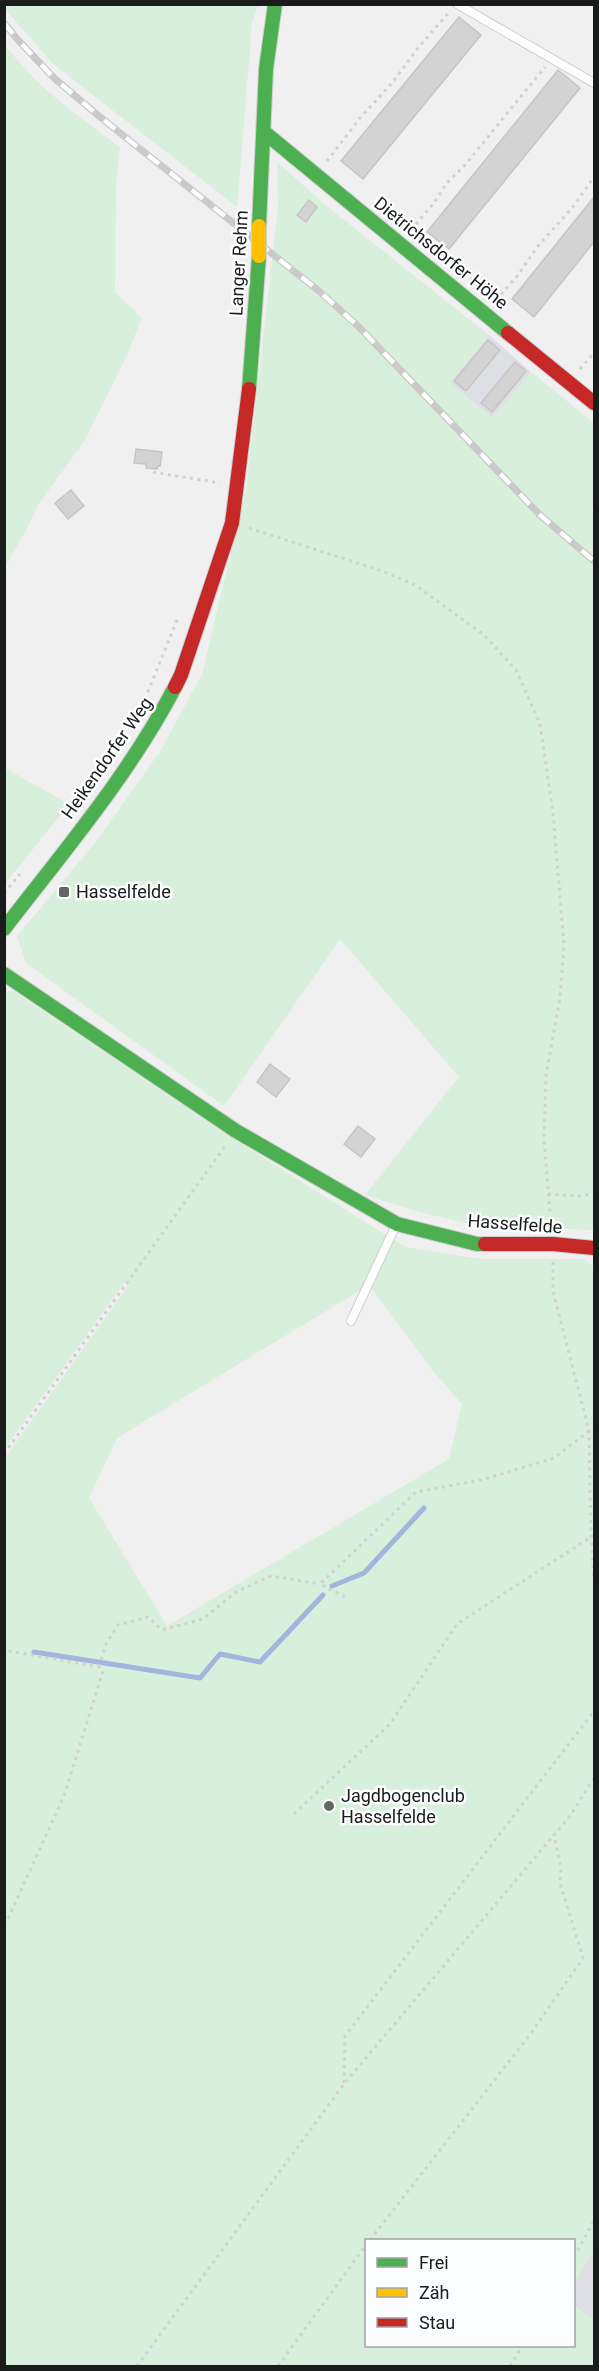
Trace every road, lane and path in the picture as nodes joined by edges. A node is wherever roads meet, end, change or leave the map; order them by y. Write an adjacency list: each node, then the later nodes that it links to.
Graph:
1 (276, 4): 5 (street, Langer Rehm)
2 (456, 4): 3 (lane); 6 (path)
3 (551, 59): 4 (lane); 8 (path)
4 (594, 83)
5 (264, 132): 6 (street, Dietrichsdorfer Höhe); 12 (street, Langer Rehm, bridge)
6 (316, 174): 8 (street, Dietrichsdorfer Höhe)
7 (594, 177): 9 (path)
8 (400, 243): 9 (street, Dietrichsdorfer Höhe)
9 (484, 313): 10 (street, Dietrichsdorfer Höhe)
10 (594, 403)
11 (153, 472): 12 (path)
12 (237, 487): 13 (street, Langer Rehm)
13 (232, 523): 18 (street, Heikendorfer Weg); 21 (path)
14 (182, 610): 15 (path)
15 (139, 713)
16 (27, 866): 17 (path)
17 (4, 893)
18 (4, 929)
19 (4, 974): 20 (street, Hasselfelde)
20 (236, 1131): 23 (street, Hasselfelde); 29 (path)
21 (548, 1194): 22 (path); 24 (path)
22 (594, 1194)
23 (397, 1224): 24 (street, Hasselfelde); 26 (lane)
24 (553, 1244): 25 (street, Hasselfelde); 28 (path)
25 (594, 1248)
26 (351, 1322)
27 (594, 1427): 28 (path)
28 (589, 1431): 30 (path); 32 (path)
29 (4, 1454)
30 (593, 1535): 31 (path); 38 (path)
31 (594, 1582)
32 (320, 1584): 33 (path); 35 (path)
33 (345, 1597)
34 (4, 1645): 35 (path)
35 (99, 1664): 40 (path)
36 (594, 1711): 41 (path)
37 (594, 1778): 39 (path)
38 (294, 1814)
39 (554, 1835): 41 (path); 43 (path)
40 (6, 1923)
41 (344, 2084): 47 (path)
42 (594, 2221): 45 (path)
43 (372, 2239)
44 (365, 2246): 48 (path)
45 (575, 2254)
46 (521, 2347): 49 (path)
47 (137, 2367)
48 (278, 2367)
49 (510, 2367)

